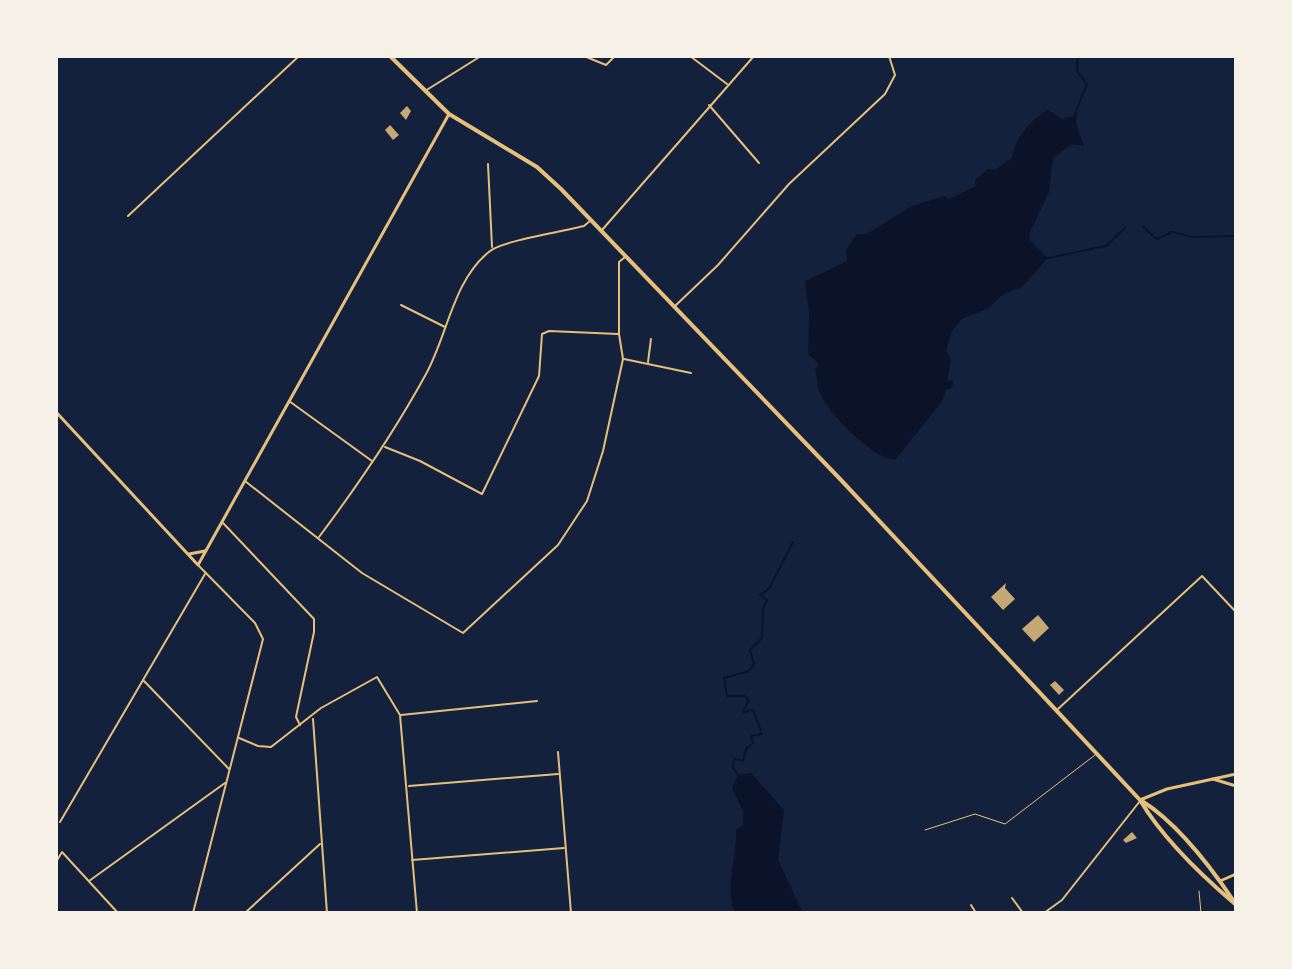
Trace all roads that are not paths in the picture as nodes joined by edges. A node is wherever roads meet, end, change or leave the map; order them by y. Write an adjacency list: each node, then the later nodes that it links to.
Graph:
1 (299, 56): 15 (street)
2 (390, 56): 10 (main road)
3 (481, 56): 10 (street)
4 (584, 56): 5 (street)
5 (615, 56)
6 (690, 56): 9 (street)
7 (754, 56): 9 (street)
8 (889, 56): 21 (street)
9 (729, 85): 11 (street)
10 (424, 92): 12 (main road)
11 (709, 104): 13 (street); 17 (street)
12 (449, 114): 16 (main road); 28 (street)
13 (759, 163)
14 (488, 164): 18 (street)
15 (128, 216)
16 (591, 220): 17 (main road); 18 (street)
17 (601, 231): 19 (main road)
18 (492, 249): 22 (street)
19 (625, 256): 21 (main road); 23 (street)
20 (401, 305): 22 (street)
21 (674, 307): 42 (main road)
22 (446, 328): 30 (street)
23 (619, 334): 25 (street); 30 (street)
24 (651, 339): 26 (street)
25 (623, 359): 26 (street); 34 (street)
26 (647, 363): 27 (street)
27 (691, 373)
28 (289, 401): 31 (street); 32 (street)
29 (56, 412): 36 (street)
30 (384, 447): 31 (street)
31 (373, 461): 34 (street)
32 (245, 481): 33 (street); 34 (street)
33 (222, 522): 35 (street); 45 (street)
34 (318, 538)
35 (208, 548): 36 (street); 37 (street)
36 (188, 554): 37 (street)
37 (198, 565): 38 (street)
38 (206, 573): 40 (street); 46 (street)
39 (1236, 612): 42 (street)
40 (142, 680): 49 (street); 57 (street)
41 (537, 701): 43 (street)
42 (1057, 710): 48 (main road)
43 (400, 715): 44 (street); 54 (street)
44 (313, 717): 45 (street); 59 (street)
45 (301, 726): 46 (street)
46 (239, 738): 49 (street)
47 (558, 752): 50 (street)
48 (1097, 753): 56 (main road); 58 (lane)
49 (230, 769): 53 (street)
50 (560, 774): 54 (street); 60 (street)
51 (1236, 774): 52 (street)
52 (1210, 779): 55 (street); 56 (street)
53 (227, 782): 64 (street); 72 (street)
54 (407, 786): 61 (street)
55 (1236, 786)
56 (1140, 800): 65 (main road); 66 (main road); 79 (street)
57 (60, 822)
58 (925, 830)
59 (320, 844): 73 (street); 74 (street)
60 (565, 848): 61 (street); 76 (street)
61 (412, 860): 75 (street)
62 (56, 862): 64 (street)
63 (1236, 874): 65 (street)
64 (89, 881): 71 (street)
65 (1220, 881): 66 (main road); 70 (main road)
66 (1210, 883): 70 (main road)
67 (1199, 891): 80 (lane)
68 (1012, 898): 78 (street)
69 (971, 905): 77 (street)
70 (1236, 905)
71 (118, 913)
72 (193, 913)
73 (245, 913)
74 (327, 913)
75 (417, 913)
76 (571, 913)
77 (976, 913)
78 (1023, 913)
79 (1044, 913)
80 (1201, 913)

